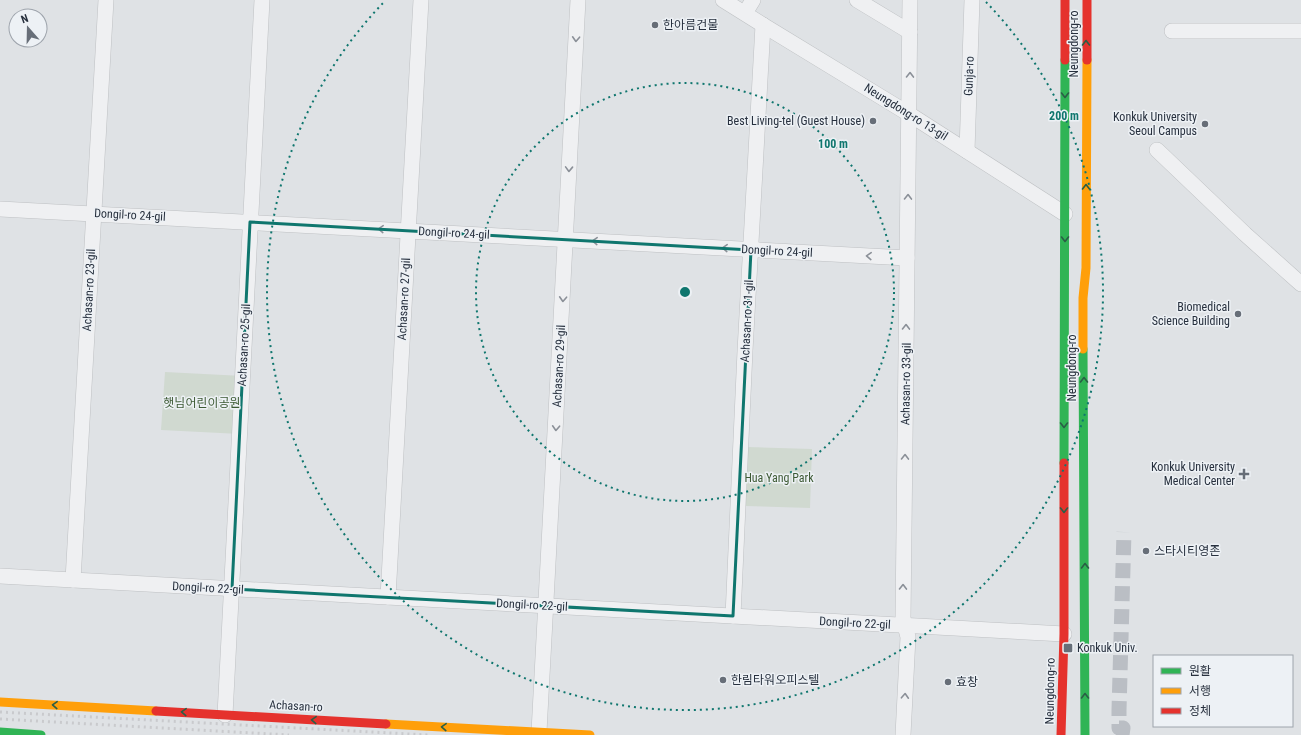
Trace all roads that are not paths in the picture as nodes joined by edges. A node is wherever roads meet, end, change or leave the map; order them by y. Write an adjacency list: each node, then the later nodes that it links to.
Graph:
1 (106, 0): 21 (street, Achasan-ro 23-gil)
2 (262, 0): 23 (street, Achasan-ro 25-gil)
3 (421, 0): 24 (street, Achasan-ro 27-gil)
4 (578, 0): 25 (street, Achasan-ro 29-gil, one-way to 25)
5 (723, 0): 12 (street, Neungdong-ro 13-gil)
6 (753, 0): 12 (street)
7 (857, 0): 16 (street)
8 (910, 0): 16 (street, Achasan-ro 33-gil)
9 (972, 0): 19 (street, Gunja-ro)
10 (1065, 0): 22 (main road, Neungdong-ro, one-way to 22)
11 (1086, 0): 28 (main road, Neungdong-ro, one-way to 11)
12 (745, 13): 13 (street, Neungdong-ro 13-gil)
13 (763, 25): 17 (street, Neungdong-ro 13-gil); 26 (street, Achasan-ro 31-gil)
14 (1172, 31): 15 (street)
15 (1301, 31)
16 (910, 32): 17 (street, Achasan-ro 33-gil, one-way to 16)
17 (909, 114): 19 (street, Neungdong-ro 13-gil); 27 (street, Achasan-ro 33-gil, one-way to 17)
18 (1157, 150): 29 (street)
19 (967, 151): 22 (street, Neungdong-ro 13-gil)
20 (0, 209): 21 (street, Dongil-ro 24-gil)
21 (94, 213): 23 (street, Dongil-ro 24-gil); 31 (street, Achasan-ro 23-gil)
22 (1065, 214): 28 (main road, Neungdong-ro, one-way to 28)
23 (250, 222): 24 (street, Dongil-ro 24-gil, one-way to 23); 32 (street, Achasan-ro 25-gil)
24 (408, 230): 25 (street, Dongil-ro 24-gil); 33 (street, Achasan-ro 27-gil)
25 (566, 239): 26 (street, Dongil-ro 24-gil, one-way to 25); 34 (street, Achasan-ro 29-gil, one-way to 34)
26 (751, 250): 27 (street, Dongil-ro 24-gil, one-way to 26); 35 (street, Achasan-ro 31-gil)
27 (908, 258): 36 (street, Achasan-ro 33-gil, one-way to 27)
28 (1075, 270): 37 (main road, Neungdong-ro, one-way to 37); 46 (main road, Neungdong-ro, one-way to 28)
29 (1301, 284)
30 (0, 576): 31 (street, Dongil-ro 22-gil)
31 (73, 580): 32 (street, Dongil-ro 22-gil)
32 (232, 589): 33 (street, Dongil-ro 22-gil); 39 (street, Achasan-ro 25-gil)
33 (388, 597): 34 (street, Dongil-ro 22-gil)
34 (546, 606): 35 (street, Dongil-ro 22-gil); 41 (street, Achasan-ro 29-gil)
35 (733, 616): 36 (street, Dongil-ro 22-gil)
36 (905, 626): 37 (street, Dongil-ro 22-gil); 44 (street, Achasan-ro 33-gil, one-way to 36)
37 (1064, 634): 45 (main road, Neungdong-ro)
38 (0, 702): 39 (main road, Achasan-ro, one-way to 38)
39 (225, 714): 41 (main road, Achasan-ro, one-way to 39)
40 (0, 732): 42 (main road)
41 (539, 732): 43 (main road, Achasan-ro)
42 (41, 735)
43 (590, 735)
44 (903, 735)
45 (1061, 735)
46 (1085, 735)

